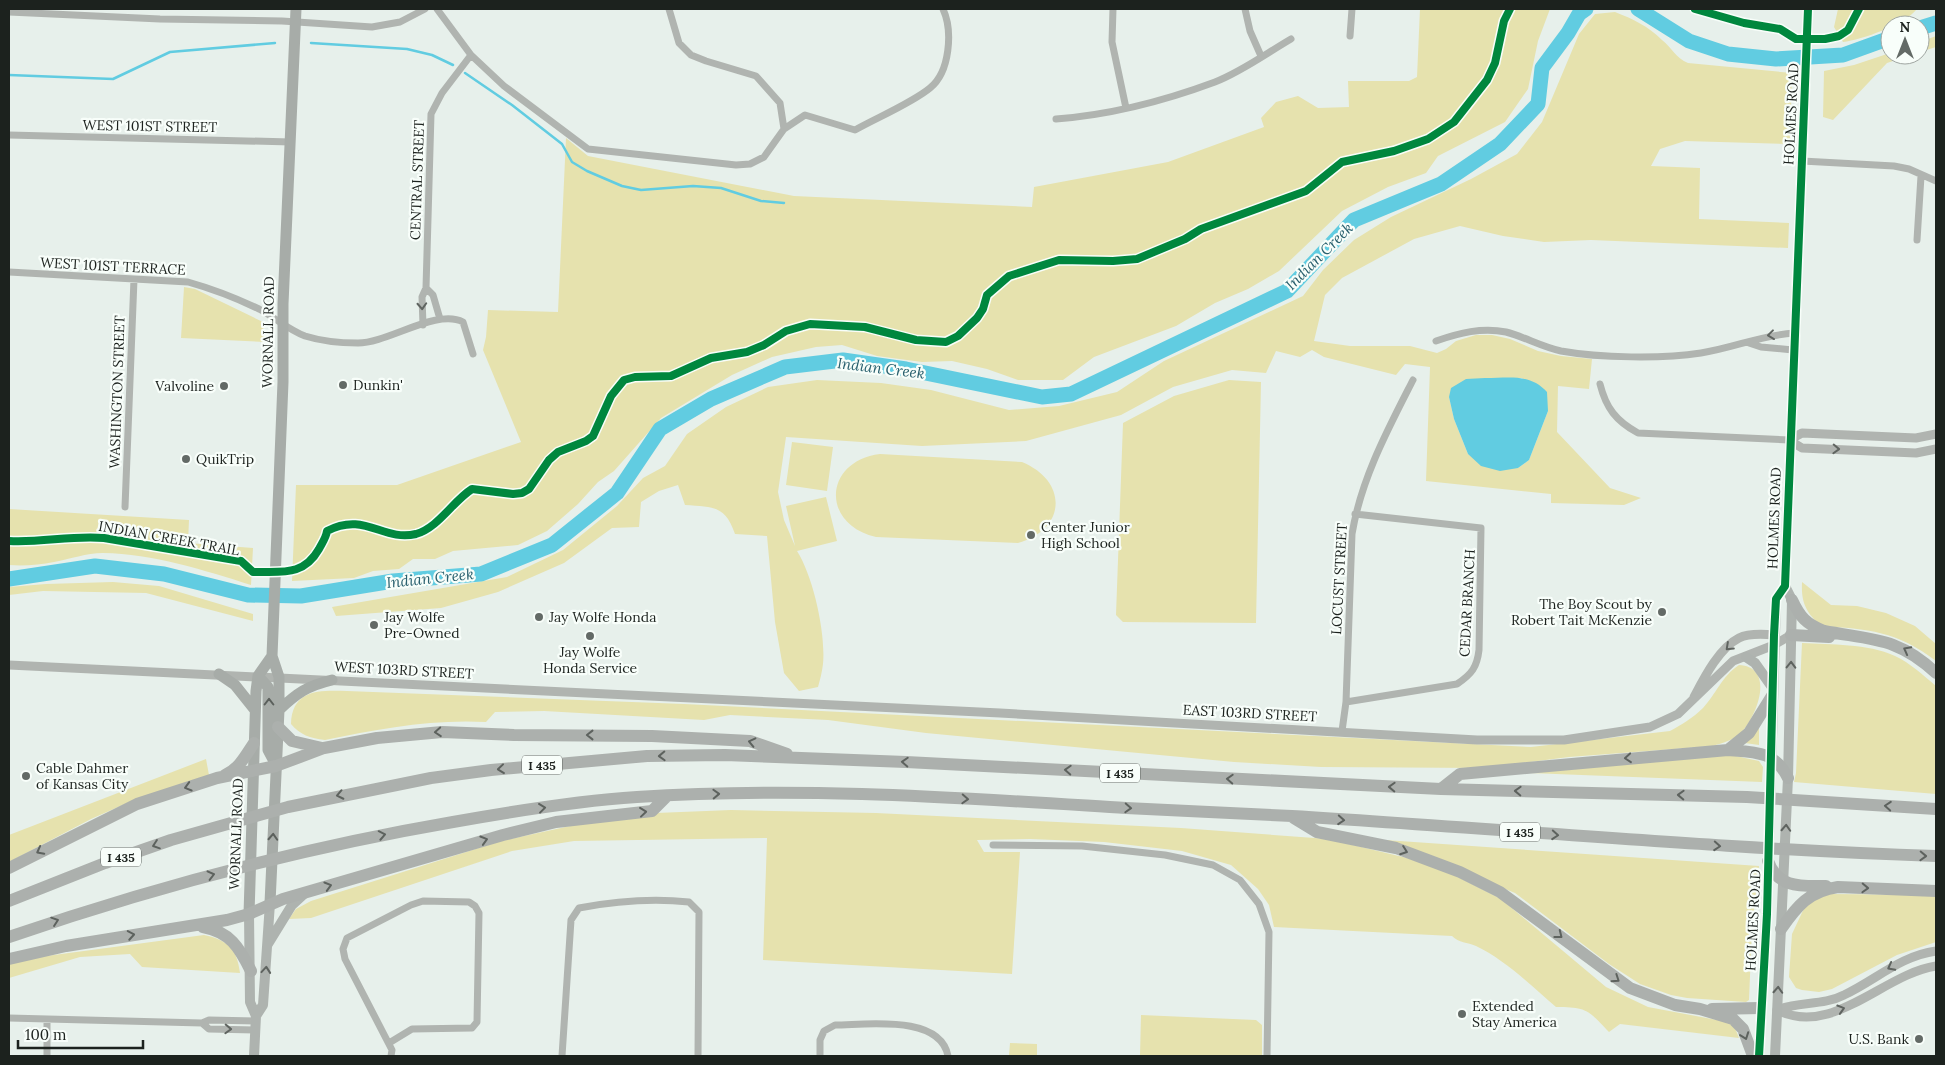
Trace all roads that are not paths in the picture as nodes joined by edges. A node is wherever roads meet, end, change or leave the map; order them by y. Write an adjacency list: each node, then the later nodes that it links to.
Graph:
1 (296, 9): 12 (main road, WORNALL ROAD)
2 (425, 9): 12 (street)
3 (437, 9): 15 (street)
4 (668, 9): 19 (street)
5 (943, 9): 19 (street)
6 (1113, 9): 17 (street)
7 (1245, 9): 16 (street)
8 (1352, 9): 13 (street)
9 (1808, 9): 22 (main road, HOLMES ROAD)
10 (24, 11): 11 (street); 12 (street)
11 (9, 12)
12 (295, 22): 21 (main road, WORNALL ROAD)
13 (1350, 36)
14 (1291, 39): 16 (street)
15 (471, 55): 19 (street); 28 (street, CENTRAL STREET)
16 (1261, 56): 17 (street)
17 (1126, 108): 18 (street)
18 (1056, 119)
19 (784, 129)
20 (9, 135): 21 (street, WEST 101ST STREET)
21 (291, 142): 30 (main road, WORNALL ROAD)
22 (1802, 161): 23 (street); 32 (main road, HOLMES ROAD)
23 (1921, 176): 24 (street); 25 (street)
24 (1936, 181)
25 (1916, 240)
26 (9, 272): 27 (street, WEST 101ST TERRACE)
27 (134, 278): 30 (street, WEST 101ST TERRACE); 42 (street, WASHINGTON STREET)
28 (426, 288): 29 (street, CENTRAL STREET); 31 (street, CENTRAL STREET, one-way to 31)
29 (440, 319): 31 (street, WEST 101ST TERRACE); 36 (street)
30 (282, 322): 31 (street, WEST 101ST TERRACE); 50 (main road, WORNALL ROAD)
31 (423, 325)
32 (1794, 333): 34 (street, one-way to 34); 35 (main road, HOLMES ROAD)
33 (1436, 341): 34 (street)
34 (1749, 343): 35 (street)
35 (1794, 350): 40 (main road, HOLMES ROAD)
36 (473, 354)
37 (1414, 380): 43 (street, LOCUST STREET)
38 (1600, 384): 40 (street)
39 (1936, 434): 40 (street)
40 (1789, 440): 41 (street, one-way to 41); 44 (main road, HOLMES ROAD)
41 (1936, 449)
42 (125, 507)
43 (1355, 514): 60 (street, LOCUST STREET); 60 (street, CEDAR BRANCH)
44 (1785, 586): 45 (main road, HOLMES ROAD); 46 (main road, HOLMES ROAD)
45 (1792, 600): 47 (main road, HOLMES ROAD); 48 (highway)
46 (1774, 634): 47 (main road, EAST 103RD STREET); 49 (main road, HOLMES ROAD); 59 (street, EAST 103RD STREET, one-way to 59)
47 (1791, 635): 48 (highway); 49 (street, EAST 103RD STREET); 74 (main road, HOLMES ROAD, one-way to 47)
48 (1872, 639): 53 (highway, one-way to 48)
49 (1774, 645): 51 (street, EAST 103RD STREET); 58 (main road, HOLMES ROAD)
50 (272, 656): 55 (main road, WORNALL ROAD); 56 (main road, WORNALL ROAD)
51 (1746, 657): 58 (main road); 59 (street, EAST 103RD STREET)
52 (9, 665): 54 (street, WEST 103RD STREET)
53 (1936, 673)
54 (219, 674): 55 (street, WEST 103RD STREET); 62 (main road)
55 (258, 676): 56 (street, WEST 103RD STREET); 62 (main road, WORNALL ROAD); 71 (main road, one-way to 55)
56 (279, 677): 57 (street, WEST 103RD STREET); 63 (main road, WORNALL ROAD)
57 (332, 680): 61 (street, WEST 103RD STREET); 63 (main road)
58 (1772, 691): 68 (highway); 69 (main road, HOLMES ROAD)
59 (1692, 701): 65 (street, EAST 103RD STREET)
60 (1346, 702): 65 (street, LOCUST STREET)
61 (797, 703): 65 (street, EAST 103RD STREET)
62 (255, 710): 66 (main road, WORNALL ROAD)
63 (279, 710): 64 (main road, WORNALL ROAD)
64 (278, 727): 67 (highway); 71 (main road, WORNALL ROAD)
65 (1342, 731)
66 (254, 742): 72 (main road, WORNALL ROAD); 73 (highway)
67 (324, 748): 70 (highway, one-way to 67); 71 (highway)
68 (1728, 750): 69 (highway); 75 (highway, one-way to 75)
69 (1771, 756): 74 (highway); 81 (main road, HOLMES ROAD)
70 (799, 758): 75 (highway, I 435, one-way to 70); 87 (highway, I 435, one-way to 87)
71 (276, 766): 72 (highway); 88 (main road, WORNALL ROAD, one-way to 71)
72 (253, 772): 73 (highway); 89 (main road, WORNALL ROAD)
73 (217, 778): 82 (highway, one-way to 82)
74 (1788, 778): 83 (main road, HOLMES ROAD, one-way to 74)
75 (1441, 789): 77 (highway, I 435, one-way to 75)
76 (667, 796): 78 (highway, I 435, one-way to 78); 86 (highway, one-way to 76); 92 (highway, I 435, one-way to 76)
77 (1936, 809)
78 (1292, 816): 80 (highway, I 435, one-way to 80); 99 (highway, one-way to 99)
79 (993, 845): 112 (street)
80 (1936, 856)
81 (1768, 861): 83 (highway); 98 (main road, HOLMES ROAD)
82 (9, 868)
83 (1783, 881): 84 (highway); 91 (main road, HOLMES ROAD)
84 (1838, 887): 85 (highway, one-way to 85); 91 (highway)
85 (1936, 891)
86 (306, 892): 88 (highway); 93 (main road)
87 (9, 901)
88 (270, 903): 89 (highway); 93 (main road, WORNALL ROAD)
89 (249, 914): 90 (highway); 97 (main road, WORNALL ROAD)
90 (195, 925): 95 (highway, one-way to 90); 97 (highway)
91 (1781, 929): 100 (main road, HOLMES ROAD, one-way to 91)
92 (9, 937)
93 (268, 945): 103 (main road, WORNALL ROAD, one-way to 93)
94 (1936, 951): 100 (street, one-way to 100)
95 (9, 959)
96 (1936, 966): 100 (street, one-way to 96)
97 (251, 971): 103 (main road, WORNALL ROAD)
98 (1760, 1008): 99 (highway); 100 (main road); 114 (main road, HOLMES ROAD)
99 (1700, 1009): 113 (highway, one-way to 113)
100 (1777, 1010): 115 (main road, HOLMES ROAD)
101 (9, 1018): 102 (street)
102 (47, 1019): 103 (street); 105 (street)
103 (256, 1023): 106 (main road, WORNALL ROAD)
104 (388, 1043): 104 (street); 107 (street)
105 (47, 1056)
106 (254, 1056)
107 (392, 1056)
108 (562, 1056): 109 (street)
109 (698, 1056)
110 (820, 1056): 111 (street)
111 (948, 1056)
112 (1267, 1056)
113 (1753, 1056)
114 (1759, 1056)
115 (1775, 1056)

